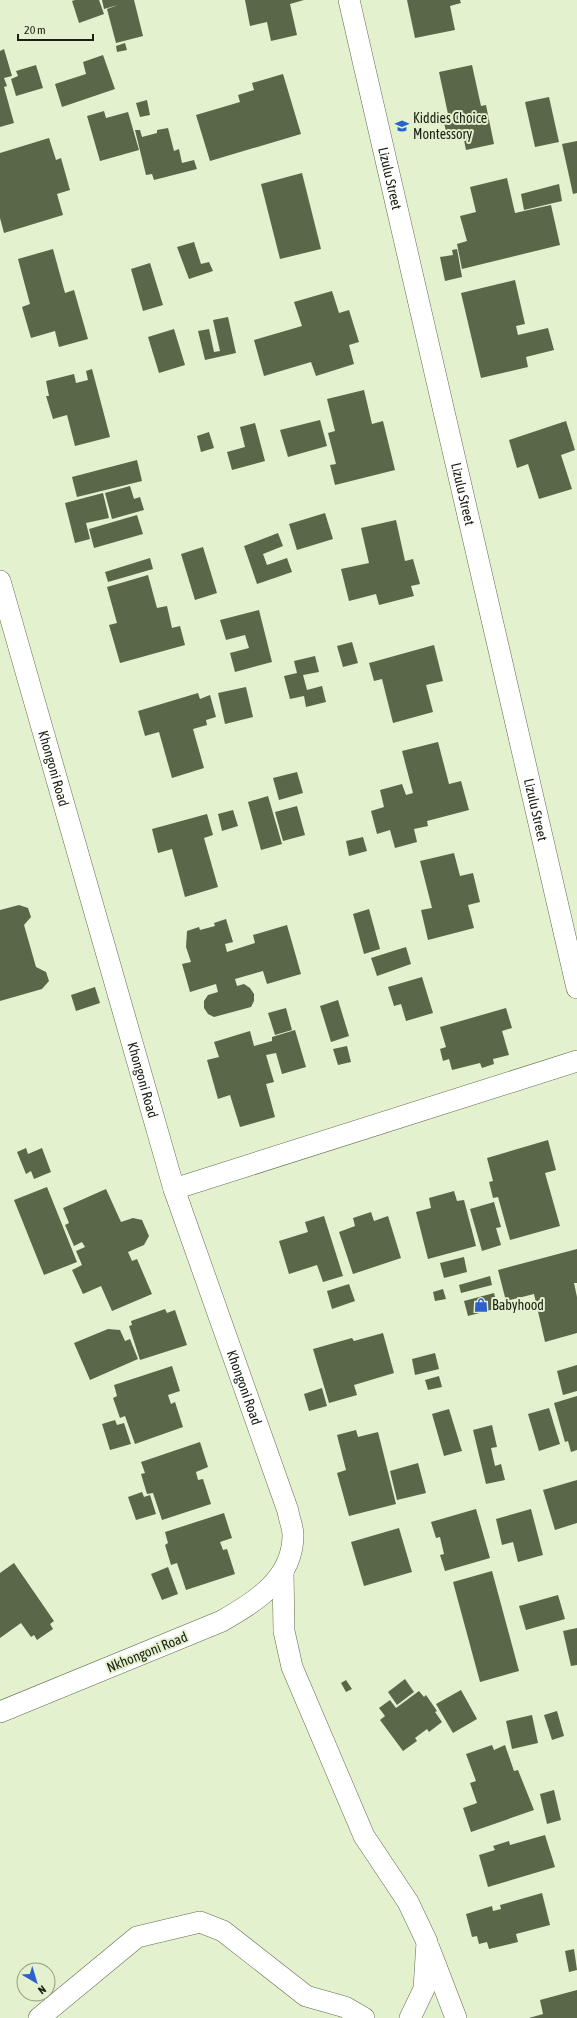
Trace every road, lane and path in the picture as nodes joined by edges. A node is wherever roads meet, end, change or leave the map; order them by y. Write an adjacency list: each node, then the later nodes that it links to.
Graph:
1 (349, 0): 3 (street, Lizulu Street)
2 (0, 581): 5 (street, Khongoni Road)
3 (577, 988)
4 (577, 1061): 5 (street)
5 (174, 1189): 6 (street, Khongoni Road)
6 (283, 1573): 7 (street, Nkhongoni Road); 8 (street)
7 (0, 1712)
8 (428, 1942): 11 (street); 12 (street)
9 (39, 2018): 10 (street)
10 (364, 2018)
11 (410, 2018)
12 (456, 2018)

